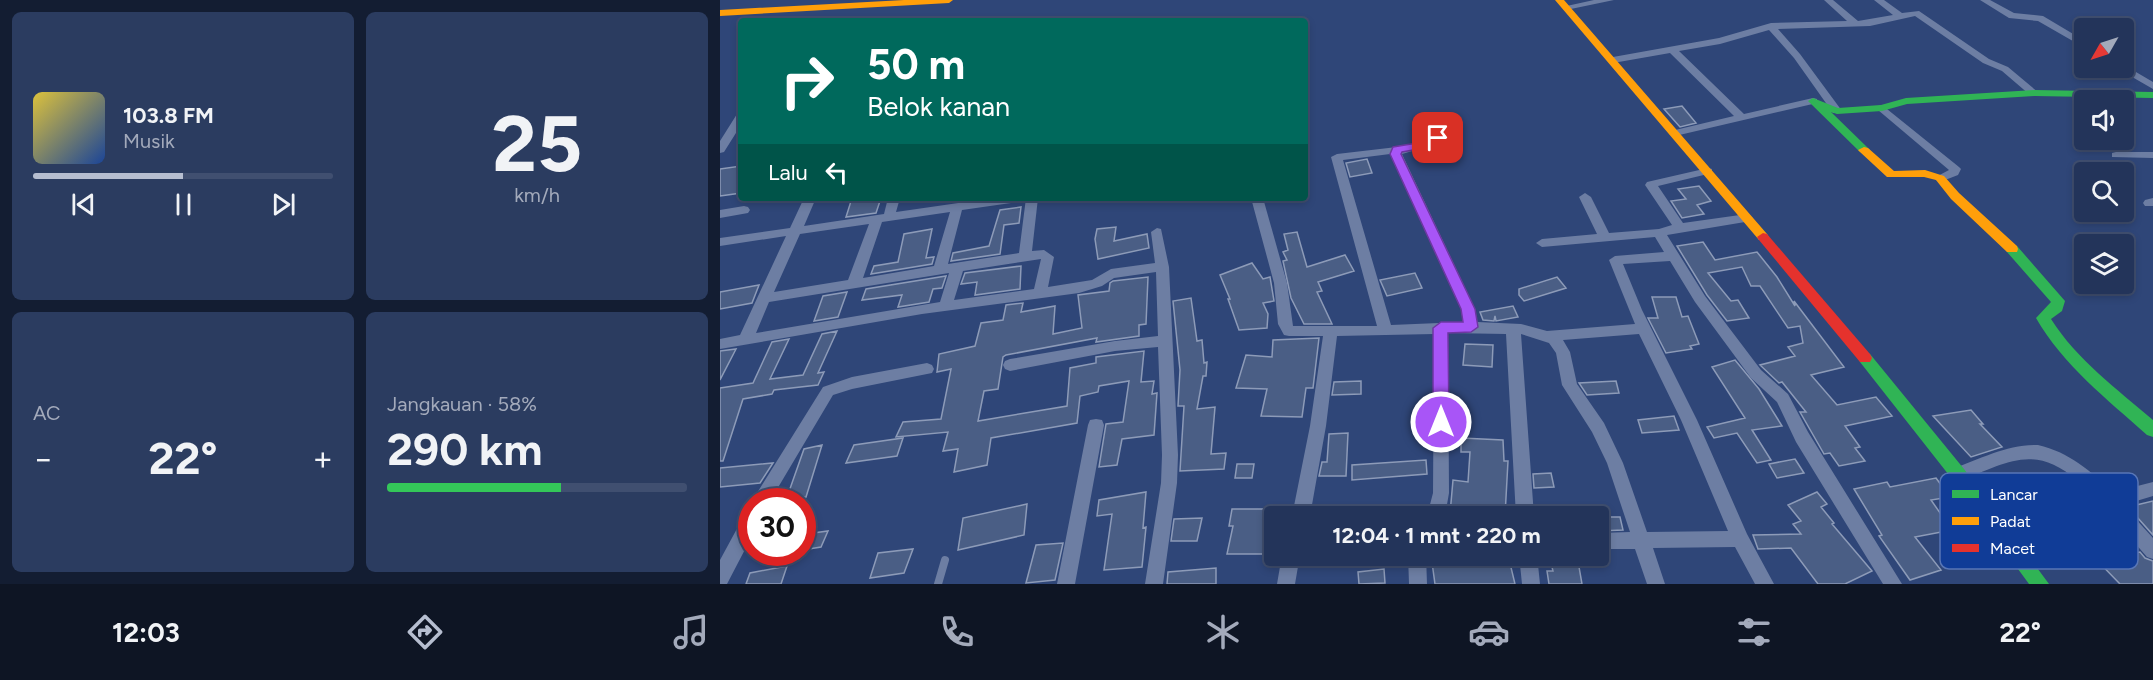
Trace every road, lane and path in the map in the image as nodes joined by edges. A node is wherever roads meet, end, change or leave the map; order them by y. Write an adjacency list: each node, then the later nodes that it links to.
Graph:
1 (841, 0): 8 (main road)
2 (950, 0): 9 (main road)
3 (1610, 0): 7 (street)
4 (1828, 0): 11 (street)
5 (1878, 0): 10 (street)
6 (1984, 0): 13 (street)
7 (1562, 3): 15 (main road)
8 (720, 6)
9 (720, 13)
10 (1901, 17): 11 (street); 18 (street)
11 (1857, 24): 12 (street)
12 (1771, 26): 14 (street); 22 (street)
13 (2074, 38)
14 (1673, 51): 15 (street); 23 (street)
15 (1613, 60): 26 (main road)
16 (2134, 75): 17 (street)
17 (2153, 86)
18 (2034, 93): 19 (main road); 21 (main road)
19 (2153, 95)
20 (1813, 102): 22 (main road); 23 (street); 33 (main road)
21 (1882, 108): 22 (main road); 33 (street)
22 (1837, 111)
23 (1741, 117): 26 (street)
24 (1431, 118): 29 (street)
25 (738, 120): 27 (street)
26 (1675, 133): 32 (main road)
27 (724, 138): 28 (street)
28 (720, 150)
29 (1397, 150): 61 (street); 66 (street)
30 (2116, 155): 31 (street)
31 (2153, 155)
32 (1708, 171): 44 (main road); 45 (street)
33 (1940, 178): 74 (main road)
34 (1585, 197): 49 (street)
35 (809, 201): 46 (street)
36 (892, 201): 43 (street)
37 (978, 201): 40 (street)
38 (1032, 201): 53 (street)
39 (1258, 201): 65 (street)
40 (957, 207): 43 (street); 56 (street)
41 (744, 210): 42 (street)
42 (720, 214)
43 (883, 218): 46 (street); 57 (street)
44 (1747, 218): 45 (street); 75 (main road)
45 (1680, 227): 48 (street)
46 (796, 230): 50 (street); 59 (street)
47 (1157, 232): 54 (street)
48 (1659, 233): 49 (street); 52 (street)
49 (1605, 238): 51 (street)
50 (720, 242)
51 (1542, 243)
52 (1672, 256): 63 (street); 104 (street)
53 (1025, 257): 55 (street); 58 (street)
54 (1162, 267): 58 (street); 69 (street)
55 (957, 268): 56 (street); 60 (street)
56 (940, 270): 57 (street)
57 (854, 283): 59 (street)
58 (1040, 292): 60 (street)
59 (764, 298): 68 (street)
60 (946, 305): 68 (street)
61 (1471, 327): 62 (street); 64 (street)
62 (1441, 328): 66 (street); 82 (street)
63 (1644, 328): 67 (street); 85 (street)
64 (1513, 329): 67 (street); 83 (street)
65 (1331, 331): 66 (street); 81 (street)
66 (1386, 331)
67 (1549, 336): 86 (street)
68 (745, 340): 70 (street)
69 (1164, 341): 71 (street); 98 (street)
70 (720, 344)
71 (1010, 365)
72 (927, 369): 78 (street)
73 (1096, 425): 97 (street)
74 (2153, 430)
75 (1957, 473)
76 (1961, 473): 77 (street)
77 (2080, 473)
78 (768, 488)
79 (2153, 489): 80 (street)
80 (2138, 493)
81 (1303, 506)
82 (1438, 506)
83 (1524, 506)
84 (2138, 534): 89 (street)
85 (1740, 539): 86 (street); 103 (street)
86 (1640, 540): 87 (street); 102 (street)
87 (1609, 541)
88 (738, 544): 95 (street)
89 (2153, 551)
90 (945, 560): 96 (lane)
91 (1289, 566): 99 (street)
92 (1417, 566): 100 (street)
93 (1529, 566): 101 (street)
94 (2029, 569): 105 (main road)
95 (720, 578)
96 (938, 584)
97 (1066, 584)
98 (1154, 584)
99 (1286, 584)
100 (1418, 584)
101 (1531, 584)
102 (1656, 584)
103 (1765, 584)
104 (1893, 584)
105 (2040, 584)

